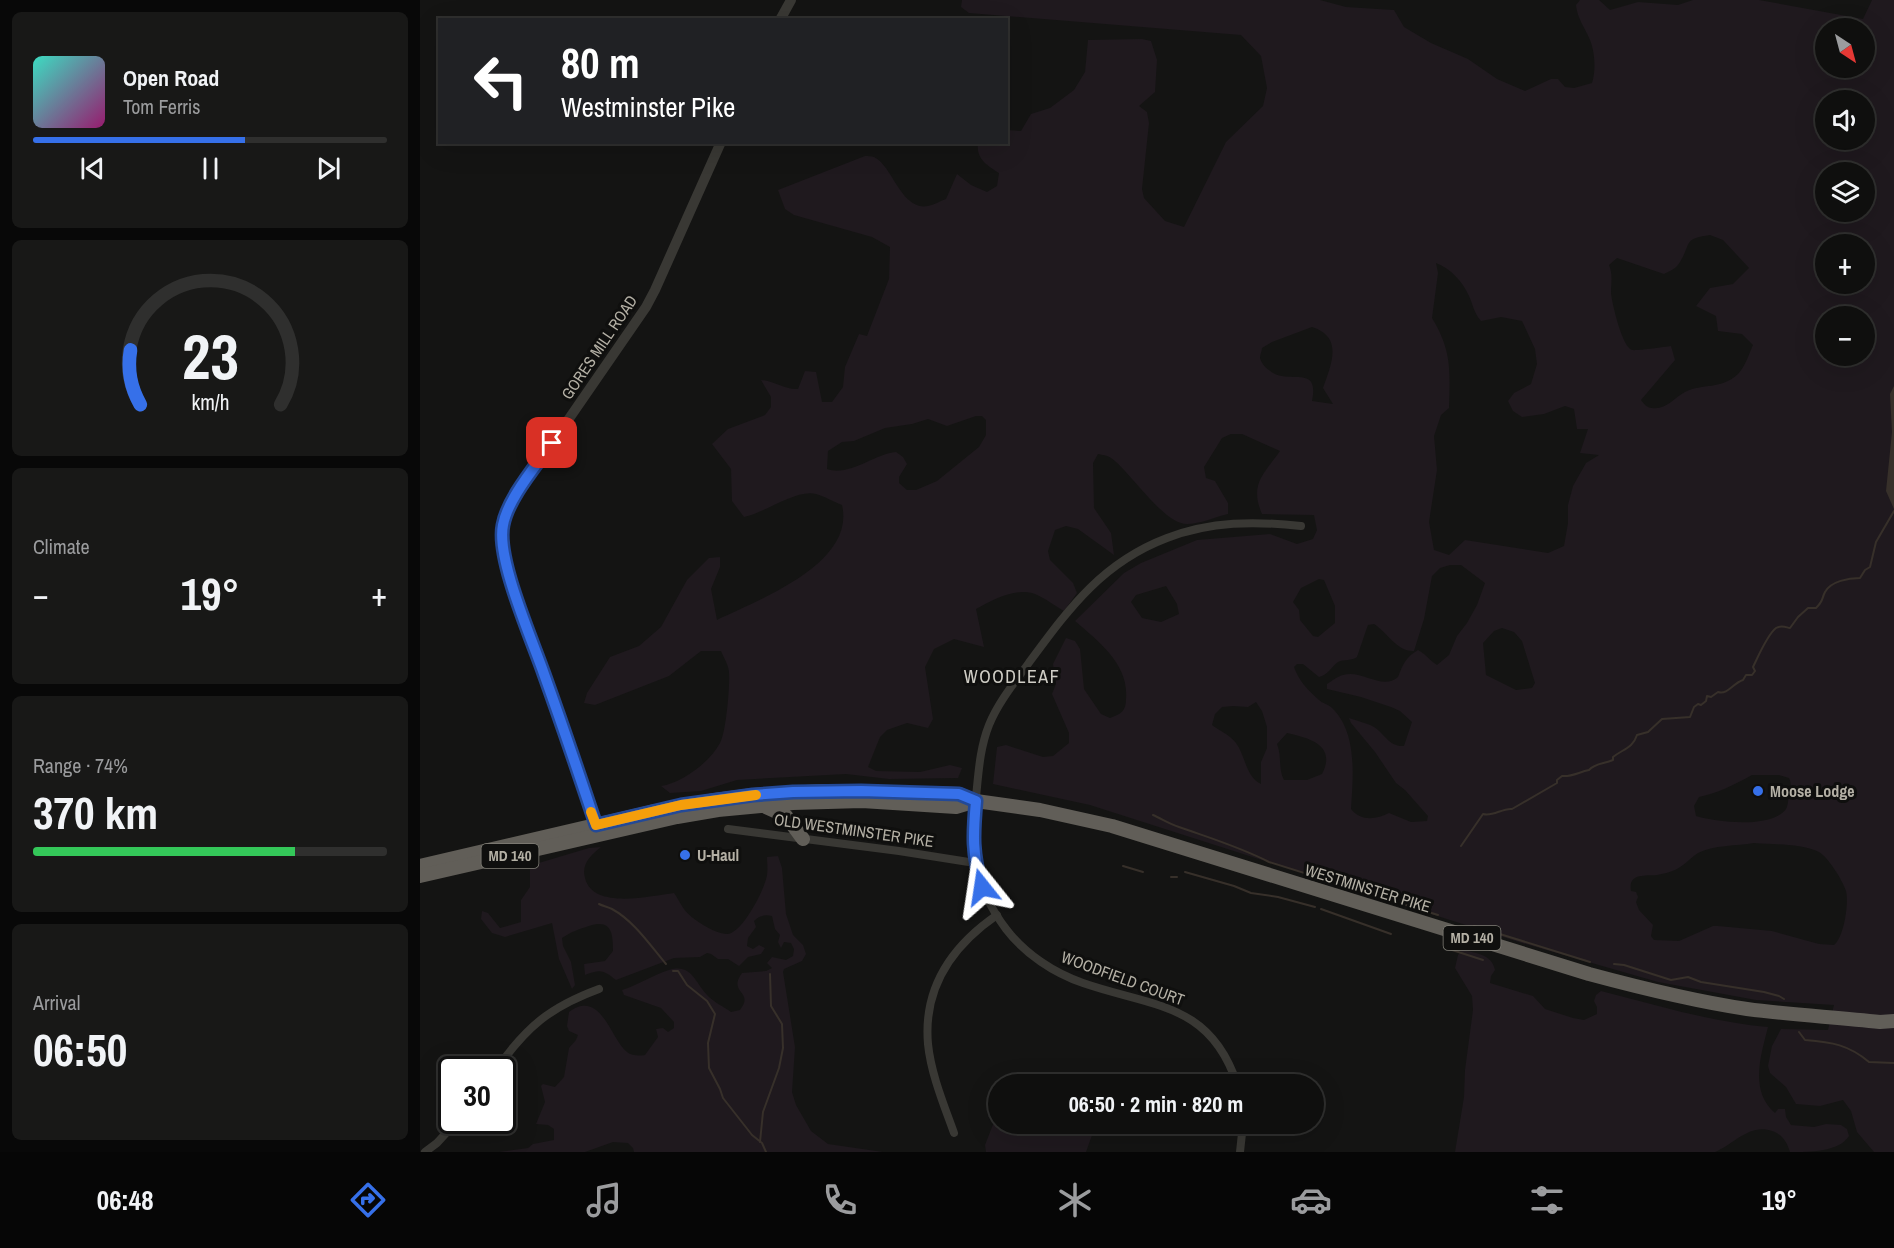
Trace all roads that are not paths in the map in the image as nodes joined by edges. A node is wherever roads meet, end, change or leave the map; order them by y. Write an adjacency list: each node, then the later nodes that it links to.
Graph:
1 (791, 0): 2 (street)
2 (781, 18)
3 (720, 144): 8 (street, GORES MILL ROAD)
4 (1301, 526): 5 (street, WOODFIELD COURT)
5 (976, 801): 6 (highway, WESTMINSTER PIKE / MD 140); 8 (highway, WESTMINSTER PIKE / MD 140); 10 (street, WOODFIELD COURT); 15 (highway, WESTMINSTER PIKE / MD 140)
6 (764, 806): 8 (highway, WESTMINSTER PIKE / MD 140); 9 (highway)
7 (728, 829): 9 (street, OLD WESTMINSTER PIKE)
8 (598, 830): 11 (highway, WESTMINSTER PIKE / MD 140); 12 (highway, WESTMINSTER PIKE / MD 140)
9 (803, 839): 10 (street, OLD WESTMINSTER PIKE)
10 (975, 863): 13 (street, WOODFIELD COURT)
11 (420, 866)
12 (420, 876)
13 (997, 915): 17 (street, WOODFIELD COURT); 19 (street)
14 (600, 989): 16 (street)
15 (1889, 1023)
16 (506, 1056)
17 (1233, 1074)
18 (446, 1134): 21 (street)
19 (954, 1134)
20 (1242, 1134): 22 (street)
21 (425, 1152)
22 (1240, 1152)

